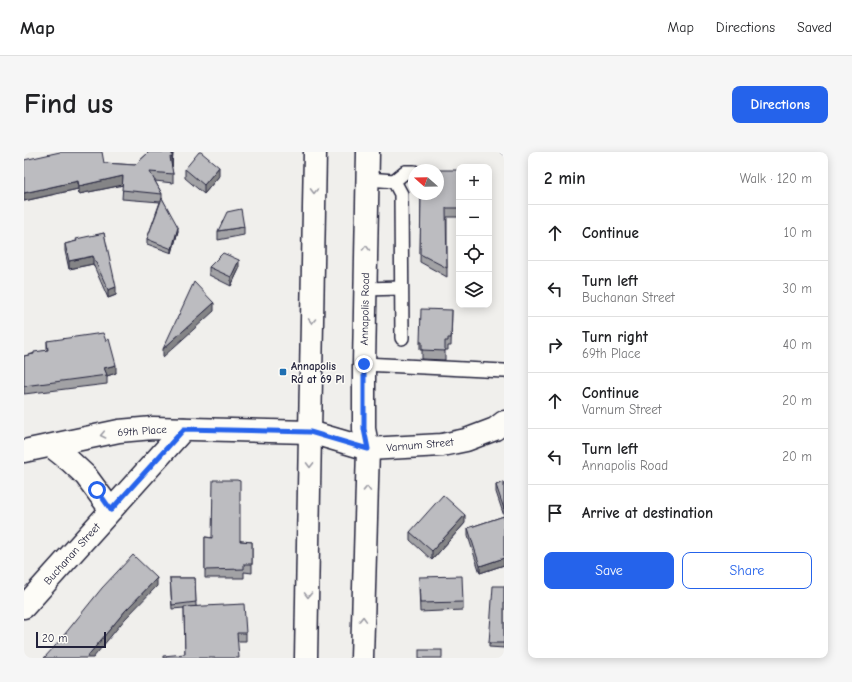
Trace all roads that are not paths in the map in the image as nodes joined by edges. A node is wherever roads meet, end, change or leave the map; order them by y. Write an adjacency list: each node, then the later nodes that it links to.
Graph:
1 (315, 152): 13 (main road, one-way to 13)
2 (368, 152): 4 (main road, Annapolis Road)
3 (408, 172): 5 (lane)
4 (368, 179): 5 (lane); 7 (main road, Annapolis Road, one-way to 4)
5 (394, 181): 6 (lane)
6 (401, 288): 7 (lane); 8 (lane)
7 (365, 289): 9 (main road, Annapolis Road)
8 (402, 338)
9 (364, 364): 10 (lane); 15 (main road, Annapolis Road)
10 (504, 371)
11 (504, 422): 15 (main road, Varnum Street)
12 (184, 429): 13 (main road, 69th Place); 14 (main road, 69th Place, one-way to 14); 17 (main road, Buchanan Street)
13 (310, 432): 15 (main road, Varnum Street); 19 (main road, one-way to 19)
14 (50, 446): 16 (main road, 69th Place); 17 (main road)
15 (368, 449): 20 (main road, Annapolis Road, one-way to 15)
16 (24, 451)
17 (111, 510): 18 (main road, Buchanan Street)
18 (24, 607)
19 (306, 658)
20 (362, 658)

